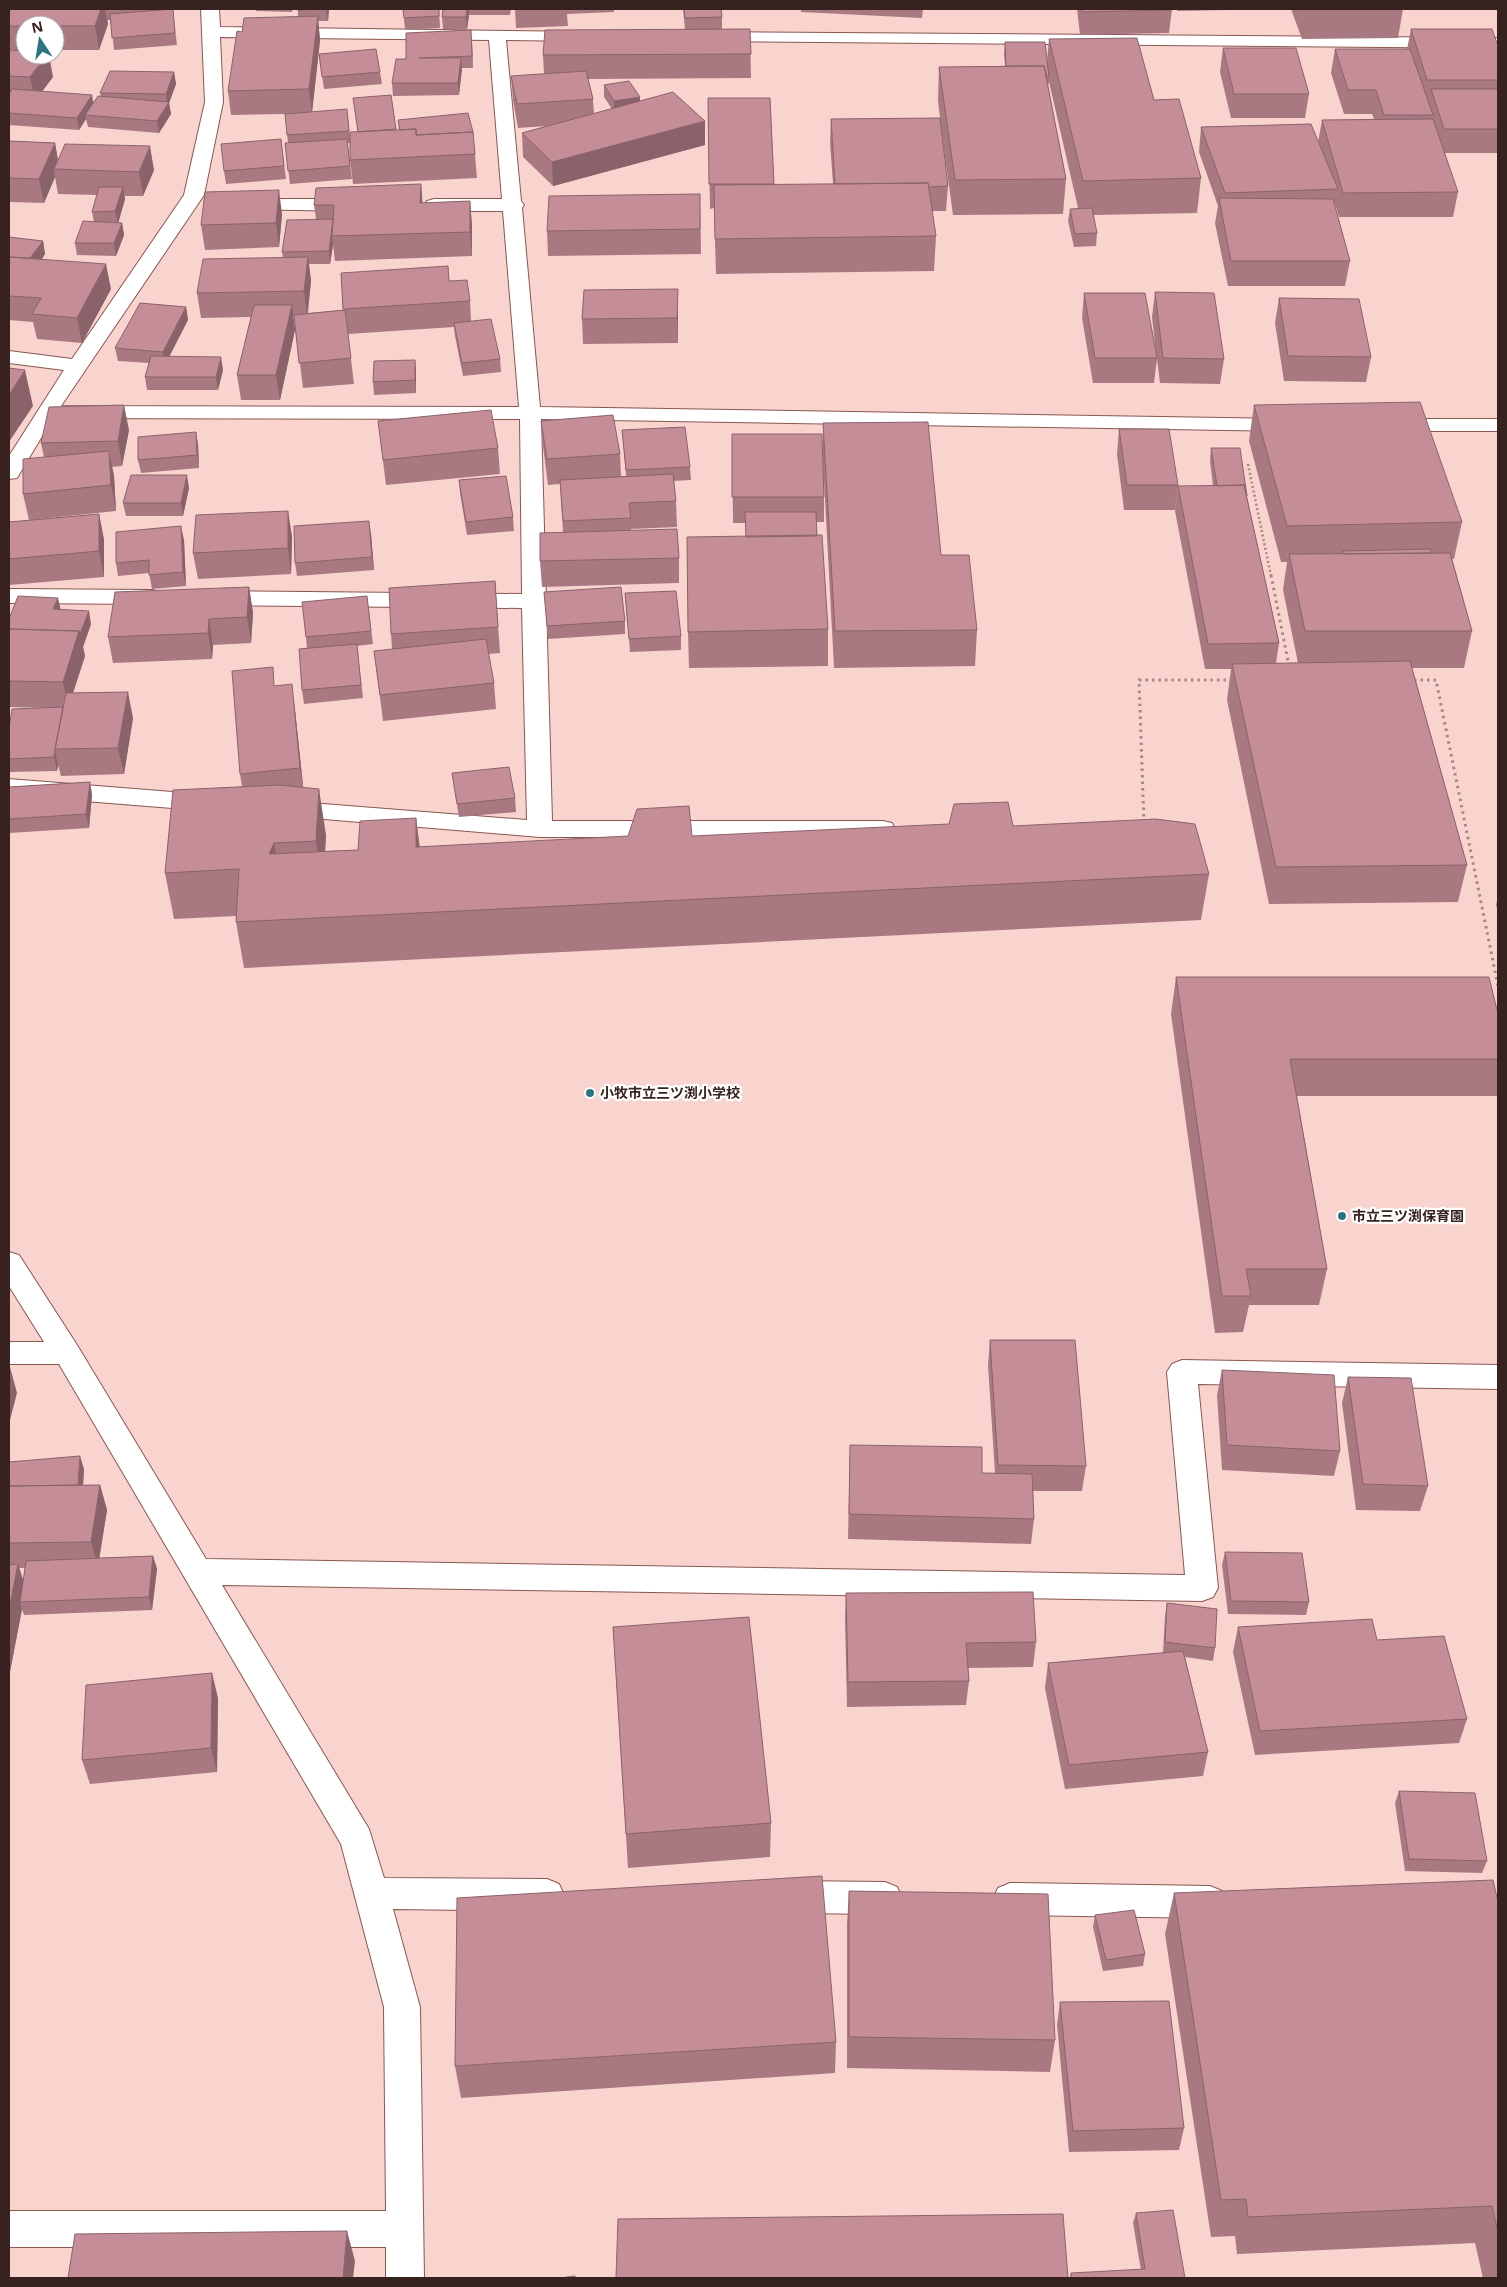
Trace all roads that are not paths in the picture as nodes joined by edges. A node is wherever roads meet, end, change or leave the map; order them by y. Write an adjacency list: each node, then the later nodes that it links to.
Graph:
1 (210, 9): 2 (street)
2 (211, 32): 3 (street); 7 (street)
3 (497, 35): 4 (street); 12 (street)
4 (596, 36)
5 (696, 36): 6 (street)
6 (1498, 43)
7 (188, 204): 8 (street); 14 (street)
8 (208, 204)
9 (227, 204): 10 (street)
10 (366, 205)
11 (415, 205): 12 (street)
12 (514, 205): 16 (street)
13 (9, 357): 14 (street)
14 (77, 366): 15 (street)
15 (46, 412): 16 (street); 20 (street)
16 (530, 413): 17 (street); 22 (street)
17 (1310, 425)
18 (1369, 425): 19 (street)
19 (1498, 425)
20 (9, 473)
21 (9, 596): 22 (street)
22 (533, 601): 26 (street)
23 (9, 787): 24 (street)
24 (235, 805)
25 (264, 807): 26 (street)
26 (540, 829): 27 (street)
27 (906, 829)
28 (9, 1263): 30 (street)
29 (9, 1353): 30 (street)
30 (67, 1353): 32 (street)
31 (1498, 1376): 32 (street)
32 (198, 1572): 33 (street)
33 (372, 1893): 34 (street); 40 (street)
34 (581, 1895)
35 (760, 1897): 36 (street)
36 (920, 1899)
37 (980, 1899): 38 (street)
38 (1239, 1902)
39 (9, 2229): 40 (street)
40 (405, 2229): 41 (street)
41 (405, 2278)

